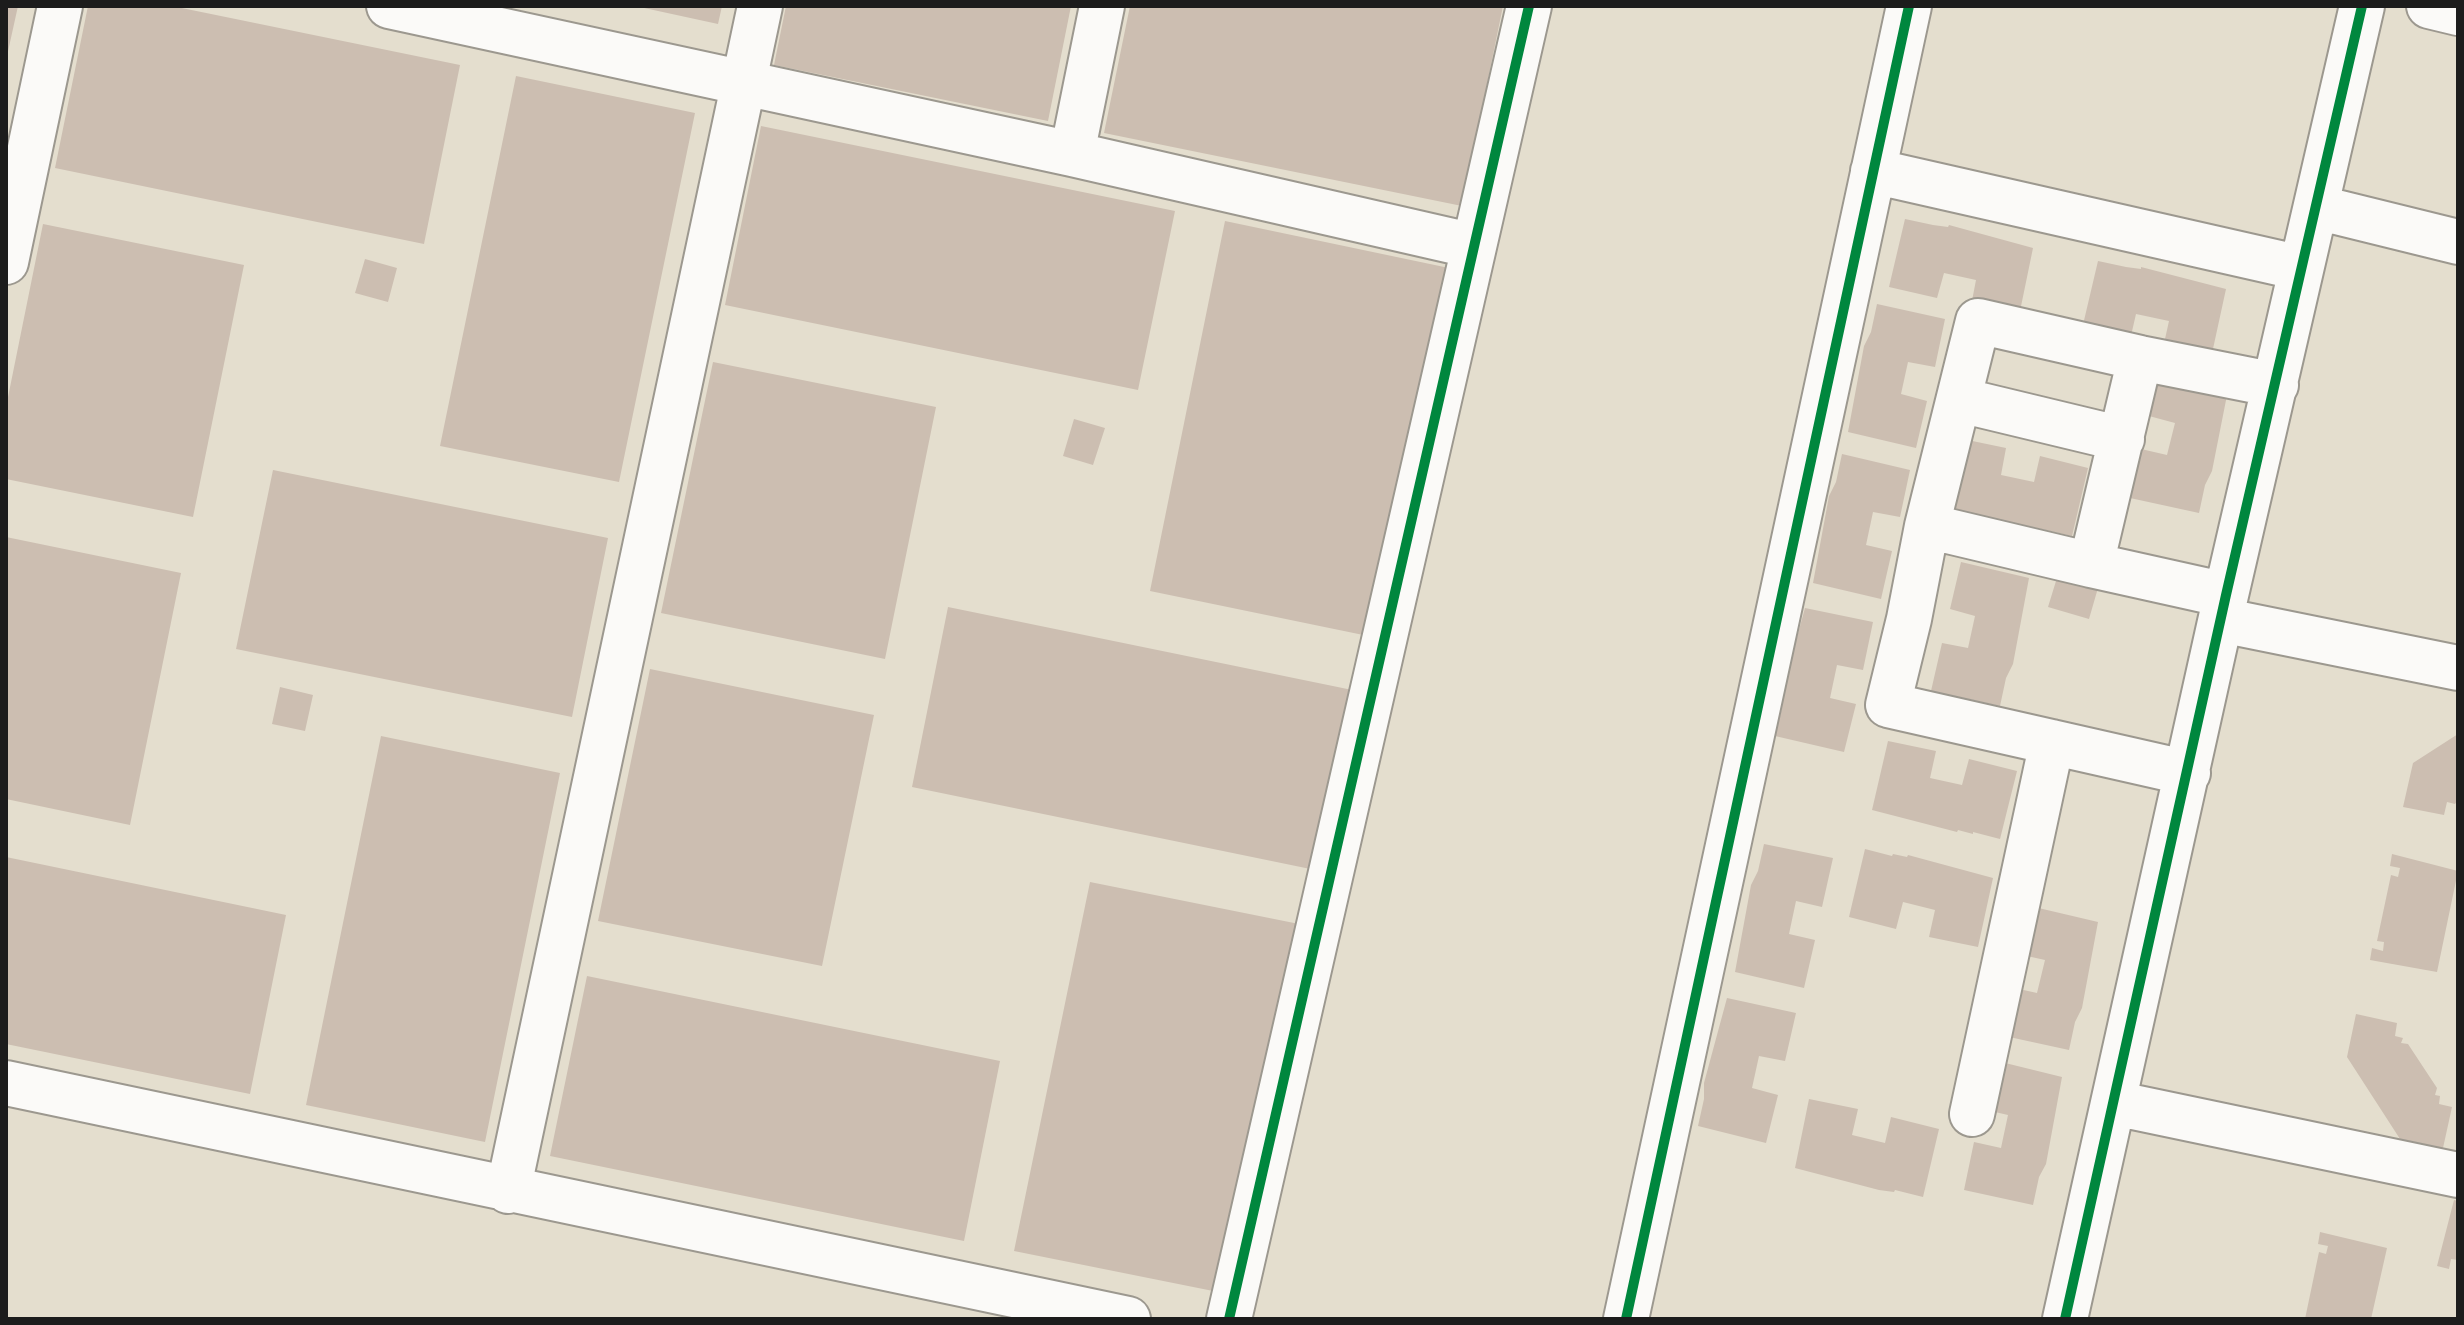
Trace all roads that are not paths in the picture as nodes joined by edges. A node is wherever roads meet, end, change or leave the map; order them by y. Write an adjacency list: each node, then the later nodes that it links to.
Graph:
1 (60, 6): 16 (main road)
2 (760, 6): 10 (main road)
3 (1102, 6): 11 (main road)
4 (1529, 6): 15 (main road)
5 (1909, 6): 12 (main road)
6 (2362, 6): 13 (main road)
7 (2429, 6): 9 (main road)
8 (402, 8): 10 (main road)
9 (2458, 13)
10 (745, 82): 11 (main road); 32 (main road)
11 (1072, 154): 15 (main road)
12 (1873, 171): 17 (main road); 35 (main road)
13 (2316, 207): 14 (main road); 17 (main road)
14 (2458, 242)
15 (1474, 246): 34 (main road)
16 (6, 262)
17 (2301, 268): 19 (main road)
18 (2140, 358): 19 (main road); 20 (main road); 21 (main road)
19 (2276, 385): 24 (main road)
20 (1960, 400): 21 (main road); 22 (main road)
21 (2122, 439): 23 (main road)
22 (1927, 526): 23 (main road); 26 (main road)
23 (2091, 565): 24 (main road)
24 (2223, 608): 25 (main road); 27 (main road)
25 (2458, 668)
26 (2052, 742): 27 (main road); 30 (main road)
27 (2188, 773): 29 (main road)
28 (6, 1083): 32 (main road)
29 (2114, 1103): 31 (main road); 36 (main road)
30 (1972, 1114)
31 (2458, 1175)
32 (508, 1191): 33 (main road)
33 (1128, 1319)
34 (1229, 1319)
35 (1626, 1319)
36 (2065, 1319)

